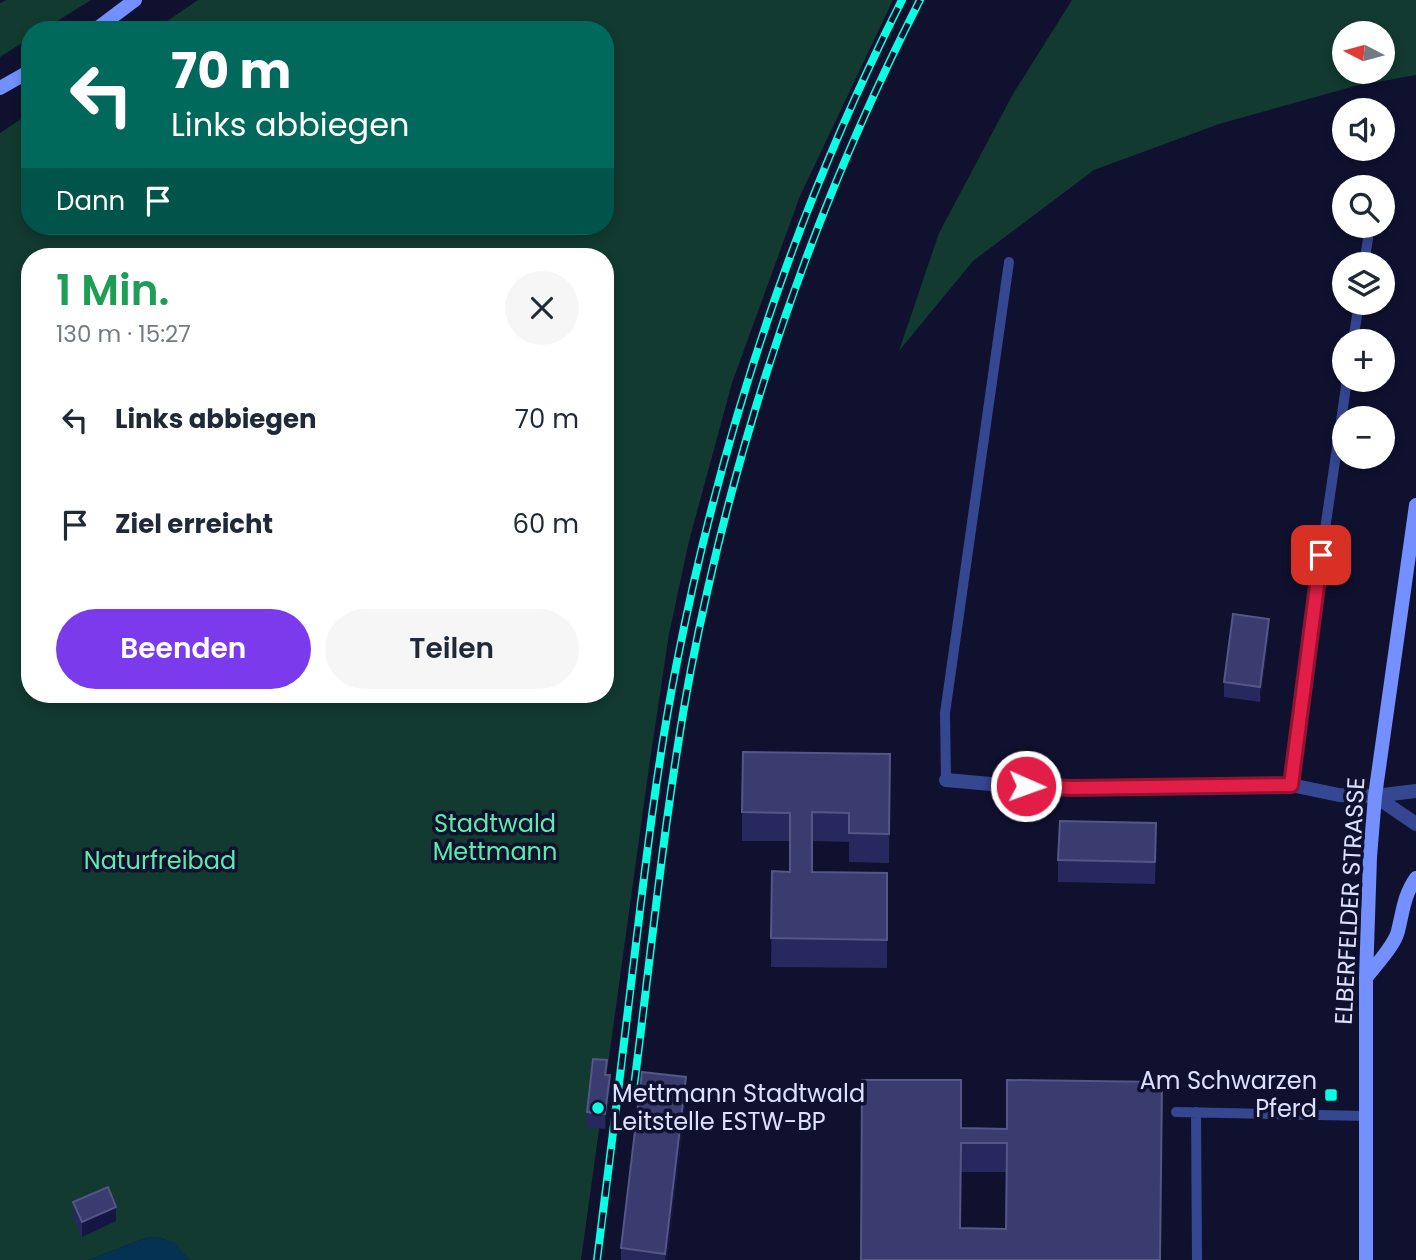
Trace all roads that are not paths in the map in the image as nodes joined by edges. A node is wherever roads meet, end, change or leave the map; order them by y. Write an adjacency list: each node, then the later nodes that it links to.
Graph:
1 (135, 0): 2 (main road)
2 (107, 21)
3 (21, 76): 4 (main road)
4 (0, 88)
5 (1009, 262): 8 (lane)
6 (1345, 392): 9 (lane)
7 (1416, 505): 11 (main road, ELBERFELDER STRASSE)
8 (946, 780): 9 (street)
9 (1291, 785): 11 (street)
10 (1416, 790): 11 (street)
11 (1376, 796): 12 (street); 14 (main road, ELBERFELDER STRASSE)
12 (1416, 824)
13 (1416, 878): 14 (main road)
14 (1366, 978): 17 (main road, ELBERFELDER STRASSE)
15 (1176, 1112): 16 (lane)
16 (1196, 1112): 17 (lane); 18 (lane)
17 (1367, 1116): 19 (main road, ELBERFELDER STRASSE)
18 (1197, 1260)
19 (1366, 1260)

